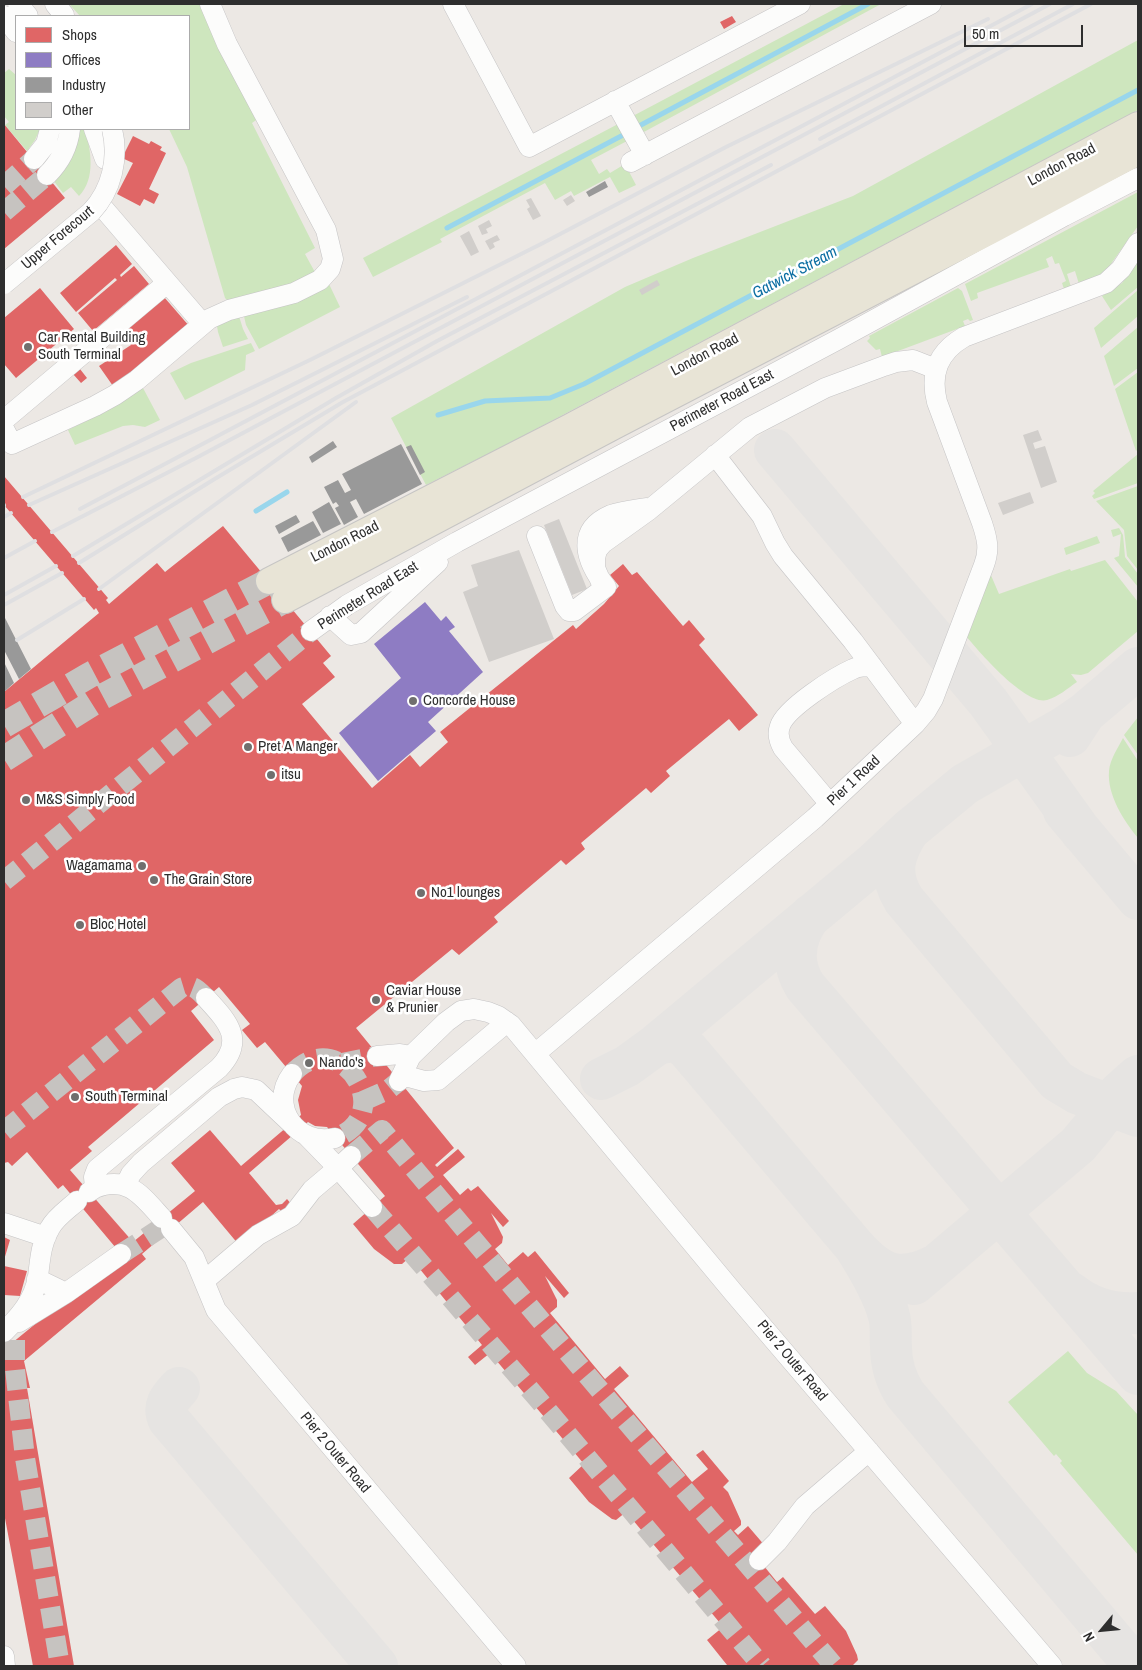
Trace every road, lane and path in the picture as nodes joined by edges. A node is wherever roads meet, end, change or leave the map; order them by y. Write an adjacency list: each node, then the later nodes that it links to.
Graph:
1 (18, 4): 6 (street)
2 (210, 4): 24 (street)
3 (454, 4): 9 (street)
4 (800, 4): 9 (street)
5 (931, 4): 9 (street)
6 (27, 15)
7 (4, 16): 8 (street)
8 (15, 31)
9 (615, 101)
10 (1138, 125): 31 (main road, London Road)
11 (50, 130): 16 (street)
12 (70, 130): 18 (street)
13 (94, 130): 17 (street)
14 (112, 130): 23 (street, Upper Forecourt, bridge)
15 (1138, 152): 32 (main road, London Road)
16 (34, 159)
17 (104, 159)
18 (47, 175)
19 (1138, 178): 30 (street, Perimeter Road East)
20 (104, 209): 22 (street)
21 (1138, 243): 25 (street)
22 (167, 283): 24 (street); 26 (street)
23 (4, 284)
24 (202, 323): 27 (street)
25 (936, 369): 28 (street); 36 (street, Pier 1 Road)
26 (4, 420)
27 (7, 440)
28 (715, 455): 29 (street); 35 (street)
29 (538, 536)
30 (457, 542): 33 (street, Perimeter Road East); 33 (street)
31 (269, 581)
32 (286, 600)
33 (330, 616): 34 (street, Perimeter Road East)
34 (311, 631)
35 (872, 666): 36 (street); 37 (street)
36 (915, 724): 37 (street, Pier 1 Road)
37 (830, 804): 40 (street, Pier 1 Road)
38 (206, 998): 49 (street)
39 (508, 1022): 40 (street, Pier 2 Outer Road); 42 (street); 42 (street)
40 (536, 1053): 58 (street, Pier 2 Outer Road)
41 (377, 1056): 42 (street)
42 (411, 1056)
43 (251, 1088): 44 (street); 44 (street); 48 (street)
44 (291, 1123): 45 (street)
45 (307, 1136): 46 (street); 47 (street)
46 (335, 1138)
47 (344, 1162): 50 (street); 55 (street)
48 (125, 1186): 49 (street); 55 (street, Pier 2 Outer Road)
49 (87, 1194): 52 (street)
50 (372, 1207)
51 (4, 1224): 52 (street)
52 (46, 1237): 54 (street)
53 (121, 1254): 56 (street)
54 (37, 1279): 56 (street); 57 (street)
55 (204, 1281): 62 (street, Pier 2 Outer Road)
56 (66, 1292): 57 (street)
57 (10, 1332)
58 (869, 1451): 59 (street); 63 (street, Pier 2 Outer Road)
59 (759, 1560)
60 (4, 1656): 61 (street)
61 (5, 1666)
62 (516, 1666)
63 (1052, 1666)

